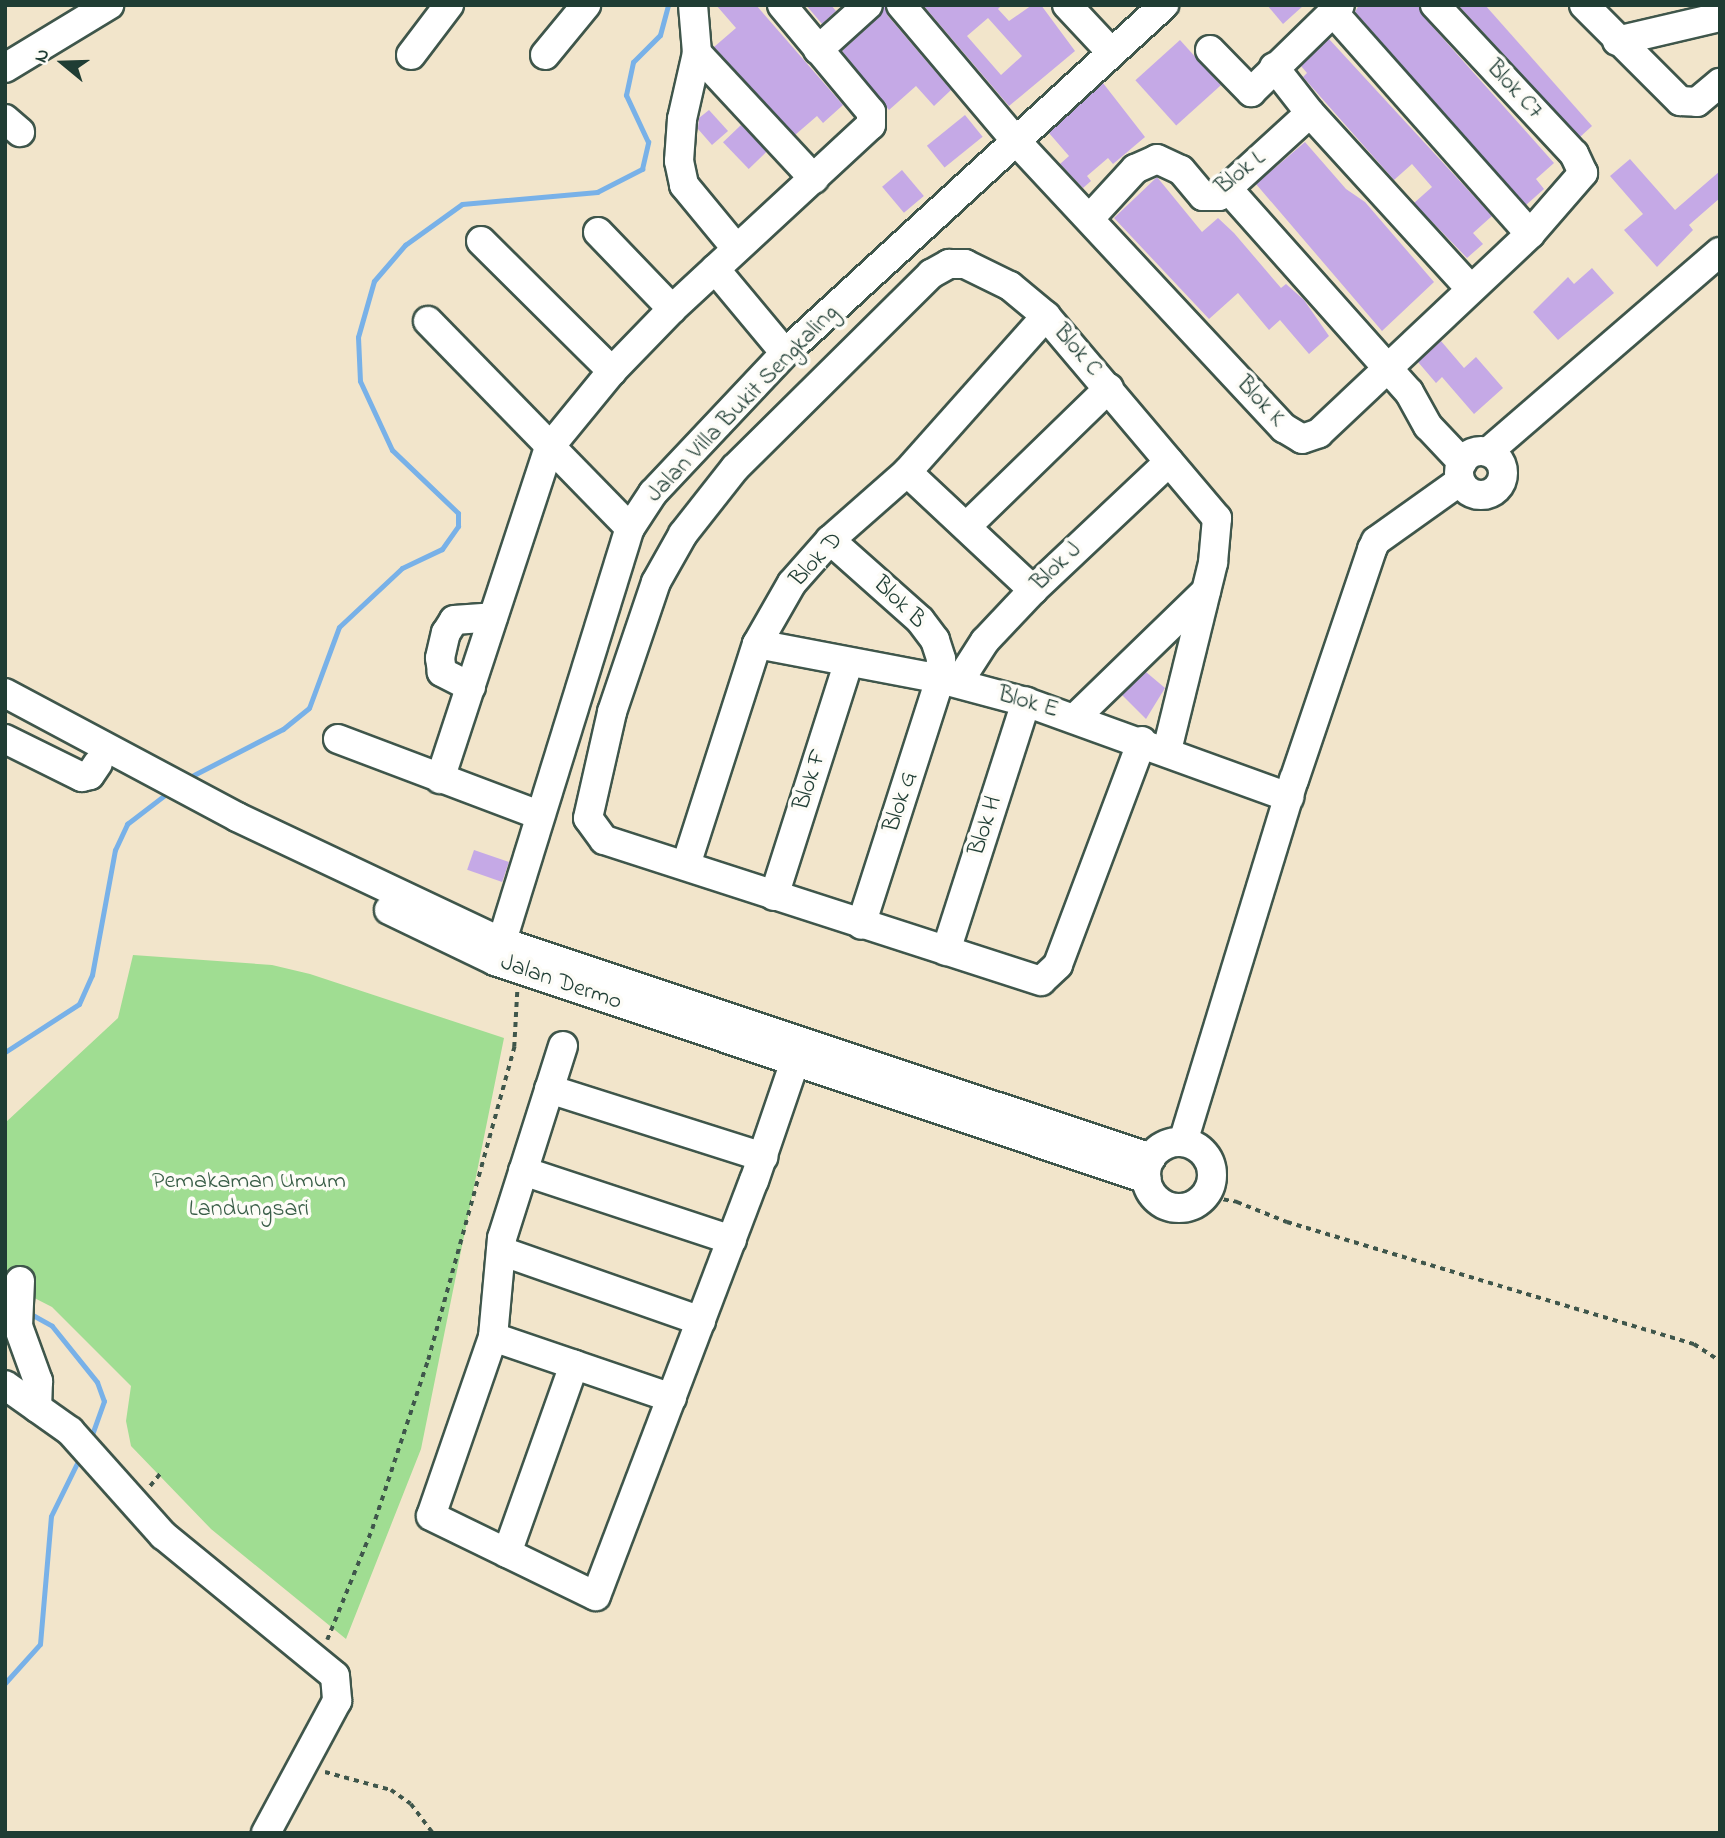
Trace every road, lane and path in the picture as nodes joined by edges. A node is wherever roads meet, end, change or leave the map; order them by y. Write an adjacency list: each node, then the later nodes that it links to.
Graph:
1 (449, 5): 19 (street)
2 (586, 5): 20 (street)
3 (694, 5): 18 (street)
4 (782, 5): 15 (street)
5 (868, 5): 15 (street)
6 (901, 5): 25 (street, Blok K)
7 (1067, 5): 17 (street)
8 (1164, 5): 17 (street, Jalan Villa Bukit Sengkaling)
9 (1435, 5): 27 (street, Blok C7)
10 (1584, 5): 14 (street)
11 (108, 6): 22 (street)
12 (1337, 9): 21 (street); 31 (street)
13 (1720, 17): 14 (street)
14 (1617, 41): 23 (street)
15 (818, 50): 26 (street)
16 (1210, 50): 21 (street)
17 (1110, 51): 25 (street, Jalan Villa Bukit Sengkaling)
18 (697, 53): 26 (street); 33 (street)
19 (411, 55)
20 (545, 55)
21 (1275, 66): 24 (street)
22 (5, 68)
23 (1720, 83)
24 (1310, 113): 28 (street, Blok L); 36 (street)
25 (1016, 141): 29 (street, Blok K); 40 (street, Jalan Villa Bukit Sengkaling)
26 (814, 179): 33 (street)
27 (1581, 179): 31 (street, Blok K)
28 (1228, 189): 29 (street, Blok L); 41 (street)
29 (1090, 218): 41 (street, Blok K)
30 (598, 232): 37 (street)
31 (1530, 234): 36 (street, Blok K)
32 (481, 241): 42 (street)
33 (736, 248): 35 (street)
34 (1720, 252): 46 (street)
35 (715, 269): 37 (street); 40 (street)
36 (1471, 288): 41 (street, Blok K)
37 (671, 309): 42 (street)
38 (1046, 316): 43 (street, Blok C); 47 (street, Blok D); 69 (street, Blok C)
39 (428, 321): 44 (street)
40 (785, 353): 49 (street, Jalan Villa Bukit Sengkaling)
41 (1386, 367): 46 (street)
42 (611, 371): 44 (street)
43 (1109, 388): 45 (street, Blok C); 48 (street)
44 (549, 447): 49 (street); 53 (street)
45 (1169, 462): 51 (street, Blok J); 52 (street, Blok C)
46 (1471, 462): 67 (street)
47 (907, 472): 48 (street); 50 (street, Blok D)
48 (967, 526): 51 (street)
49 (630, 528): 68 (street, Jalan Villa Bukit Sengkaling)
50 (830, 540): 54 (street, Blok D); 56 (street, Blok B)
51 (1033, 590): 56 (street, Blok J)
52 (1206, 592): 61 (street); 64 (street, Blok C)
53 (493, 617): 57 (street); 57 (street)
54 (757, 645): 55 (street, Blok E); 69 (street, Blok D)
55 (848, 664): 56 (street, Blok E); 70 (street, Blok F)
56 (949, 681): 59 (street, Blok E); 71 (street, Blok G)
57 (471, 687): 66 (street)
58 (5, 693): 65 (street)
59 (1026, 702): 61 (street, Blok E); 72 (street, Blok H)
60 (5, 713): 65 (street)
61 (1076, 717): 64 (street, Blok E)
62 (5, 739): 65 (street)
63 (338, 739): 66 (street)
64 (1154, 746): 67 (street, Blok E); 72 (street, Blok C)
65 (105, 760): 73 (street, Jalan Dermo)
66 (440, 779): 68 (street)
67 (1291, 789): 77 (street)
68 (539, 815): 73 (street, Jalan Villa Bukit Sengkaling)
69 (686, 866): 70 (street)
70 (774, 895): 71 (street)
71 (862, 925): 72 (street)
72 (946, 951)
73 (503, 956): 75 (street, Jalan Dermo); 93 (path)
74 (563, 1046): 76 (street)
75 (798, 1053): 78 (street); 79 (street, Jalan Dermo)
76 (549, 1089): 78 (street); 80 (street)
77 (1182, 1142): 79 (street); 81 (street)
78 (763, 1157): 82 (street)
79 (1149, 1169): 81 (street)
80 (523, 1171): 82 (street); 83 (street)
81 (1204, 1196): 87 (path)
82 (732, 1240): 85 (street)
83 (501, 1251): 85 (street); 86 (street)
84 (20, 1281): 91 (street)
85 (701, 1321): 90 (street)
86 (493, 1337): 88 (street); 92 (street)
87 (1720, 1362)
88 (575, 1365): 90 (street); 92 (street)
89 (5, 1385): 91 (street)
90 (672, 1398): 92 (street)
91 (37, 1408): 93 (street)
92 (507, 1553)
93 (318, 1663): 94 (street)
94 (302, 1771): 95 (street); 96 (path)
95 (267, 1833)
96 (433, 1833)

